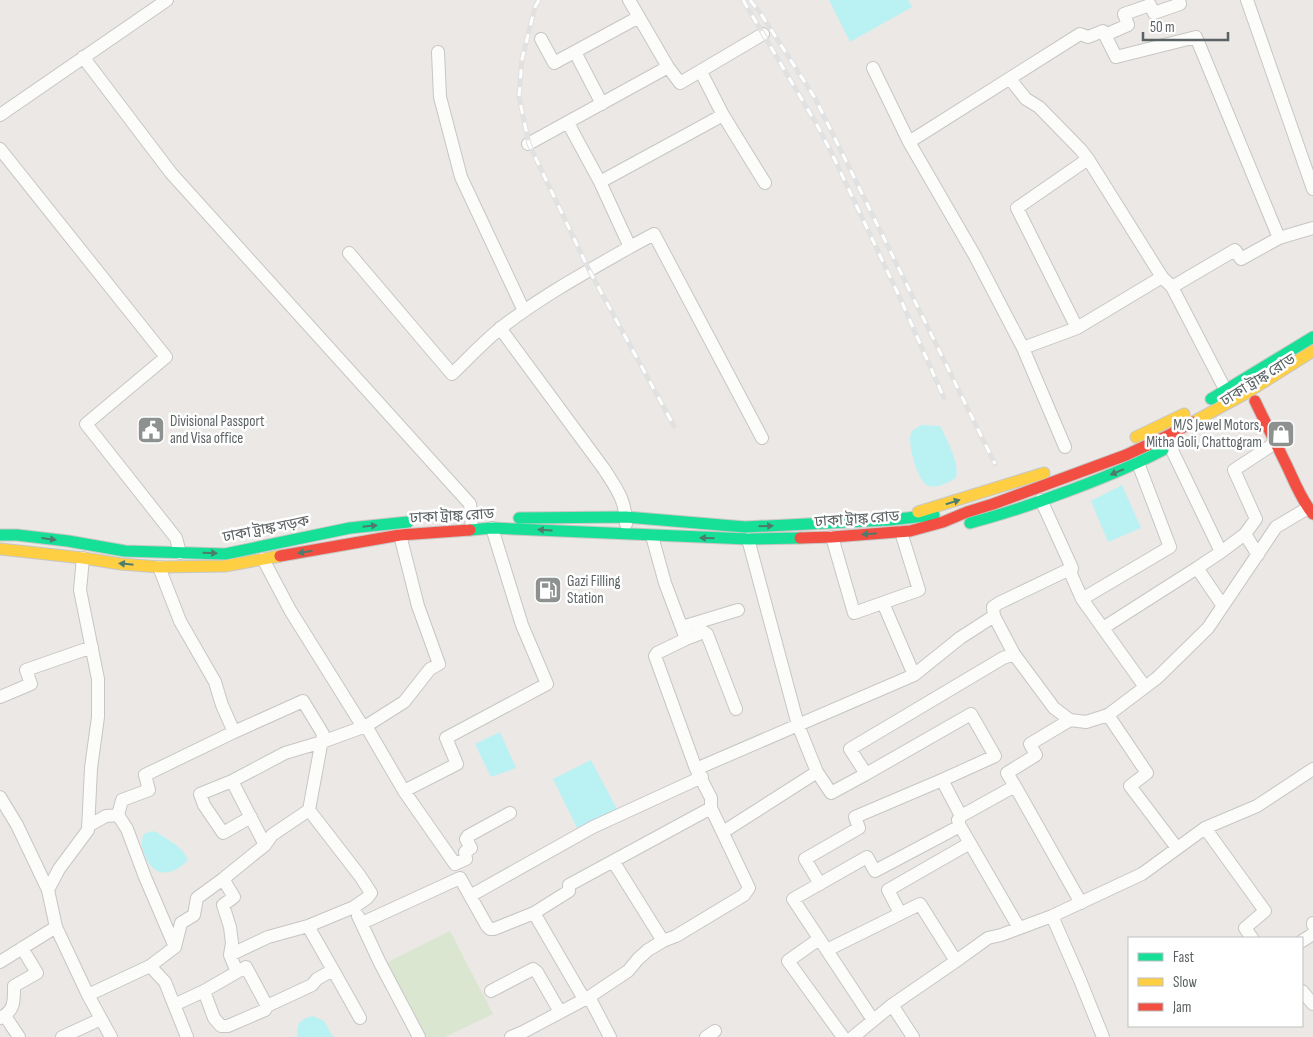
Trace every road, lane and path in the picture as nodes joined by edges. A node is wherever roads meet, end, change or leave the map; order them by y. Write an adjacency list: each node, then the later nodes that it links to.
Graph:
1 (167, 0): 11 (street)
2 (629, 0): 5 (street)
3 (1247, 0): 26 (street)
4 (1184, 1): 7 (street)
5 (639, 17): 10 (street); 12 (street)
6 (763, 34): 14 (street)
7 (1105, 35): 15 (street); 28 (street)
8 (541, 39): 10 (street)
9 (438, 52): 33 (street)
10 (575, 52): 16 (street)
11 (83, 57): 17 (street); 55 (street)
12 (668, 67): 14 (street); 16 (street)
13 (872, 68): 20 (street)
14 (701, 72): 18 (street)
15 (1010, 79): 20 (street); 23 (street)
16 (602, 104): 19 (street)
17 (0, 114)
18 (723, 115): 24 (street); 25 (street)
19 (568, 123): 21 (street); 24 (street)
20 (909, 142): 37 (street)
21 (528, 144)
22 (0, 149): 67 (street)
23 (1088, 159): 31 (street); 35 (street)
24 (600, 182): 29 (street)
25 (765, 183)
26 (1313, 189)
27 (1313, 228): 28 (street)
28 (1279, 238): 32 (street)
29 (630, 247): 33 (street); 41 (street)
30 (349, 253): 34 (street)
31 (1162, 277): 32 (street); 35 (street)
32 (1172, 287): 39 (street)
33 (524, 311): 34 (street)
34 (500, 328): 52 (street)
35 (1077, 328): 37 (street)
36 (1313, 337): 39 (main road)
37 (1023, 348): 46 (street)
38 (1313, 351): 51 (main road, ঢাকা ট্রাঙ্ক রোড)
39 (1226, 391): 43 (main road)
40 (1254, 401): 44 (main road)
41 (762, 438)
42 (1186, 439): 45 (main road, ঢাকা ট্রাঙ্ক রোড)
43 (1130, 440)
44 (1274, 444): 50 (main road); 60 (street)
45 (1170, 446): 47 (main road, ঢাকা ট্রাঙ্ক রোড); 66 (street)
46 (1065, 447)
47 (1138, 463): 49 (main road, ঢাকা ট্রাঙ্ক রোড, one-way to 49); 74 (street)
48 (1058, 468): 53 (main road, one-way to 48)
49 (1041, 500): 57 (main road, ঢাকা ট্রাঙ্ক রোড); 72 (street)
50 (1310, 511): 68 (street)
51 (968, 512): 53 (main road, ঢাকা ট্রাঙ্ক রোড); 57 (main road, ঢাকা ট্রাঙ্ক রোড)
52 (626, 517): 53 (main road, ঢাকা ট্রাঙ্ক রোড, one-way to 53); 55 (main road, ঢাকা ট্রাঙ্ক রোড); 59 (street)
53 (889, 520)
54 (416, 521): 67 (main road, ঢাকা ট্রাঙ্ক সড়ক, one-way to 54)
55 (468, 522): 56 (main road, ঢাকা ট্রাঙ্ক রোড); 58 (main road, ঢাকা ট্রাঙ্ক রোড)
56 (492, 528): 59 (main road, ঢাকা ট্রাঙ্ক রোড, one-way to 56); 100 (street)
57 (906, 531): 63 (main road, ঢাকা ট্রাঙ্ক রোড, one-way to 63); 75 (street)
58 (400, 534): 70 (main road, ঢাকা ট্রাঙ্ক রোড, one-way to 70); 90 (street)
59 (626, 534): 62 (main road, ঢাকা ট্রাঙ্ক রোড)
60 (1245, 534): 66 (street); 68 (street)
61 (0, 535): 67 (main road, ঢাকা ট্রাঙ্ক সড়ক, one-way to 67)
62 (652, 536): 64 (main road, ঢাকা ট্রাঙ্ক রোড, one-way to 62); 80 (street)
63 (832, 537): 64 (main road, ঢাকা ট্রাঙ্ক রোড); 75 (street)
64 (748, 539): 89 (street)
65 (0, 549): 69 (main road, ঢাকা ট্রাঙ্ক রোড)
66 (1221, 552): 73 (street)
67 (180, 553)
68 (1258, 554): 76 (street)
69 (83, 558): 71 (main road, ঢাকা ট্রাঙ্ক রোড, one-way to 69); 81 (street)
70 (263, 559): 71 (main road, ঢাকা ট্রাঙ্ক রোড); 90 (street)
71 (159, 567): 91 (street)
72 (1072, 568): 74 (street); 78 (street)
73 (1198, 568): 76 (street); 79 (street)
74 (1082, 599): 79 (street)
75 (883, 603): 83 (street)
76 (1223, 606): 84 (street)
77 (738, 610): 80 (street)
78 (994, 616): 82 (street); 83 (street)
79 (1103, 628): 84 (street)
80 (684, 633): 86 (street); 95 (street)
81 (92, 647): 85 (street); 108 (street)
82 (1014, 654): 88 (street); 96 (street)
83 (914, 675): 89 (street)
84 (1145, 687): 87 (street)
85 (0, 696)
86 (736, 709)
87 (1108, 715): 88 (street); 113 (street)
88 (1070, 720): 99 (street)
89 (798, 725): 94 (street); 95 (street)
90 (365, 727): 92 (street); 100 (street)
91 (234, 732): 92 (street); 105 (street)
92 (322, 742): 97 (street); 103 (street)
93 (1313, 769): 109 (street)
94 (817, 772): 96 (street); 110 (street)
95 (699, 773): 102 (street); 118 (street)
96 (866, 774): 98 (street)
97 (232, 780): 106 (street); 106 (street)
98 (942, 780): 107 (street); 116 (street)
99 (1015, 786): 107 (street); 119 (street)
100 (404, 791): 104 (street)
101 (0, 798): 117 (street)
102 (711, 808): 110 (street); 114 (street)
103 (309, 810): 112 (street); 120 (street)
104 (510, 813)
105 (118, 815): 108 (street); 131 (street)
106 (251, 817): 112 (street)
107 (960, 821): 111 (street); 116 (street)
108 (88, 826): 117 (street)
109 (1204, 828): 113 (street); 128 (street)
110 (723, 832): 130 (street)
111 (970, 843): 122 (street); 127 (street)
112 (265, 845): 115 (street)
113 (1177, 848): 119 (street)
114 (613, 861): 121 (street); 130 (street)
115 (223, 879): 131 (street); 134 (street)
116 (820, 884): 129 (street)
117 (48, 890): 126 (street)
118 (470, 896): 121 (street); 124 (street)
119 (1081, 903): 123 (street)
120 (354, 907): 124 (street); 125 (street)
121 (534, 913): 144 (street)
122 (900, 913): 133 (street); 135 (street)
123 (1052, 916): 127 (street); 164 (street)
124 (362, 923): 158 (street)
125 (308, 926): 134 (street); 138 (street)
126 (56, 927): 132 (street); 143 (street)
127 (1019, 928): 135 (street)
128 (1251, 937)
129 (819, 938): 133 (street); 161 (street)
130 (663, 941): 144 (street)
131 (175, 947): 137 (street)
132 (22, 948): 136 (street); 150 (street)
133 (827, 950): 153 (street)
134 (230, 955): 139 (street)
135 (956, 961): 147 (street)
136 (0, 962)
137 (150, 966): 143 (street); 146 (street)
138 (333, 970): 148 (street); 152 (street)
139 (237, 972): 140 (street); 148 (street)
140 (204, 991): 146 (street); 148 (street)
141 (491, 991): 149 (street)
142 (1303, 992): 145 (street)
143 (88, 995): 151 (street)
144 (586, 998): 149 (street); 160 (street)
145 (1313, 1004)
146 (174, 1005): 157 (street)
147 (892, 1005): 153 (street); 163 (street)
148 (267, 1006)
149 (560, 1012): 159 (street)
150 (3, 1017): 154 (street)
151 (101, 1018): 155 (street); 156 (street)
152 (360, 1018)
153 (873, 1020): 162 (street)
154 (19, 1037)
155 (62, 1037)
156 (111, 1037)
157 (187, 1037)
158 (419, 1037)
159 (511, 1037)
160 (610, 1037)
161 (843, 1037)
162 (852, 1037)
163 (913, 1037)
164 (1103, 1037)

